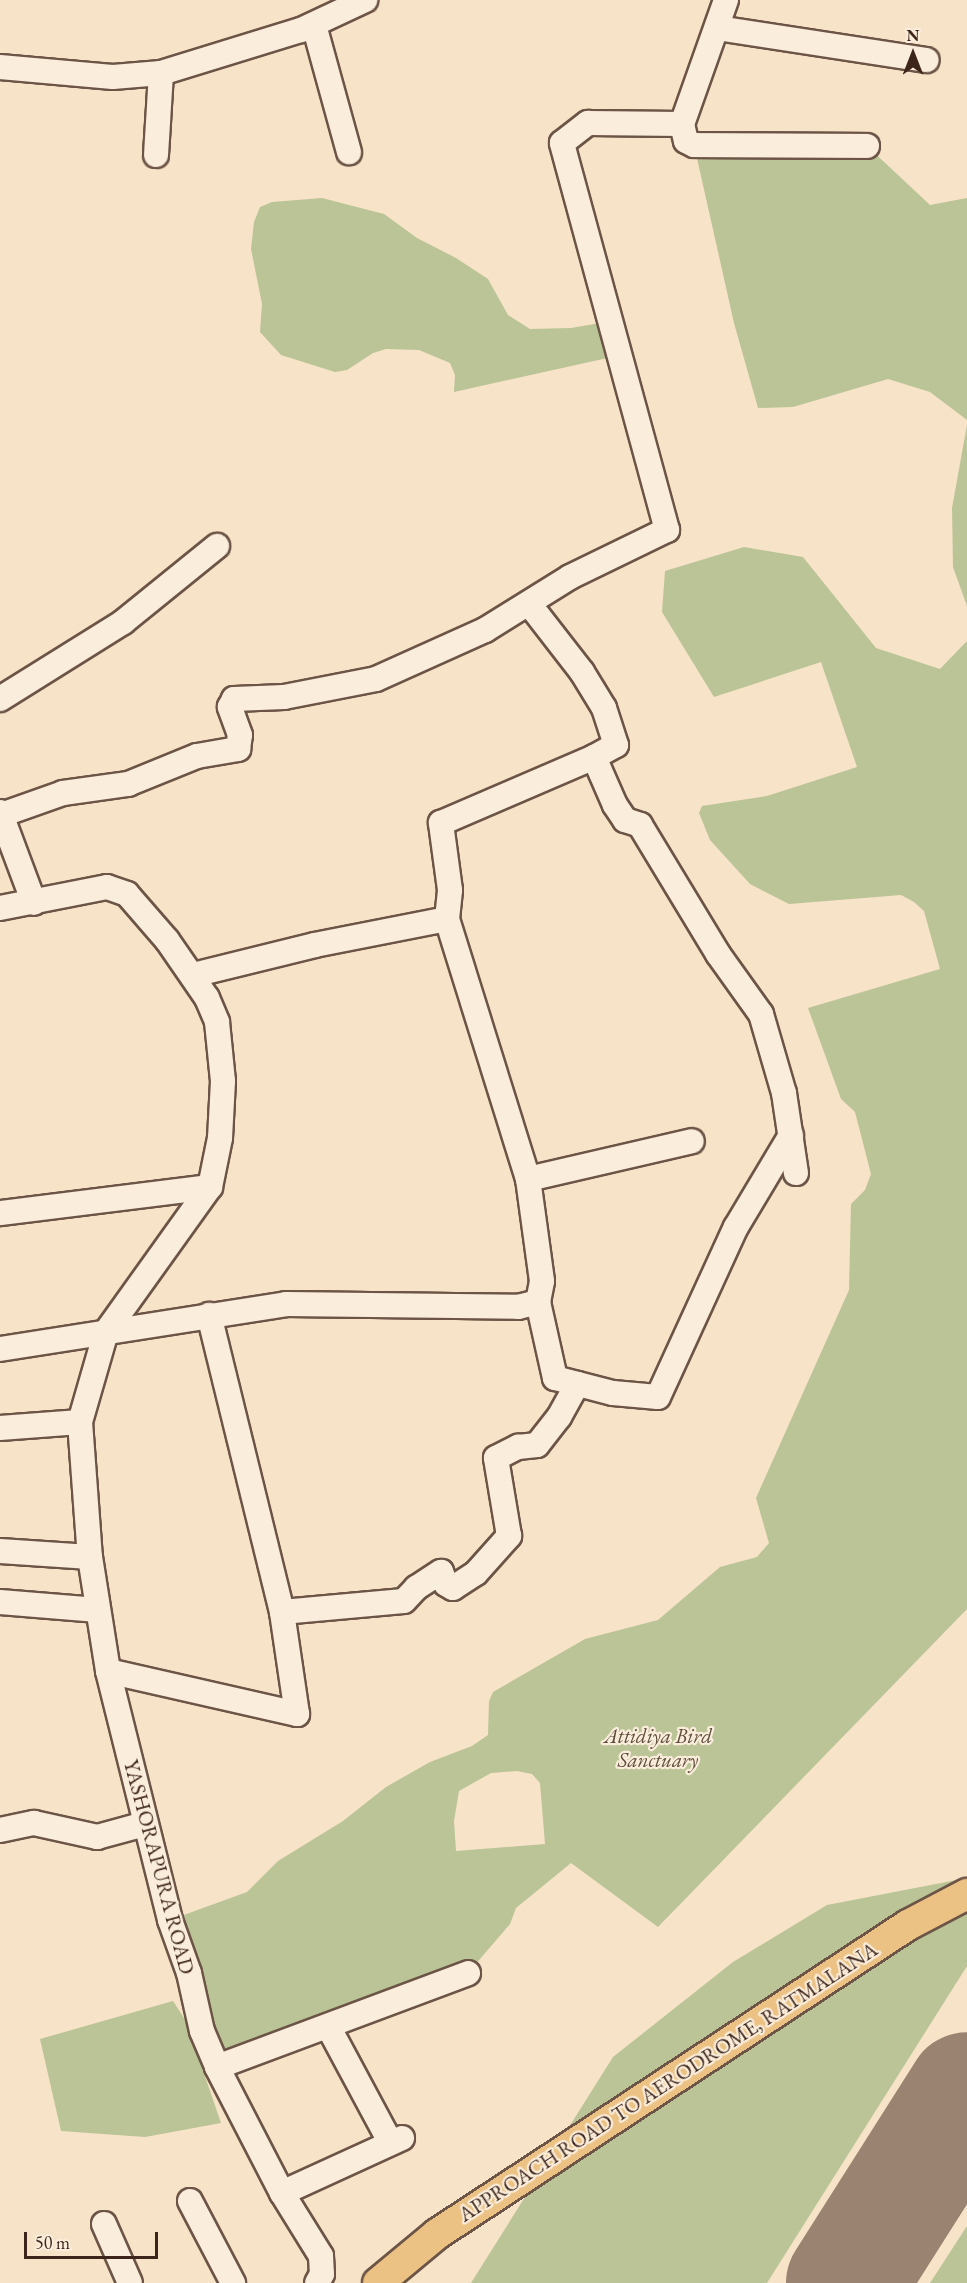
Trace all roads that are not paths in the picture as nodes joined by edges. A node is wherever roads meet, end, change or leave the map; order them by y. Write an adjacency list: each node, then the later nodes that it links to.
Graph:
1 (365, 0): 3 (street)
2 (726, 0): 4 (street)
3 (314, 25): 7 (street); 10 (street)
4 (717, 28): 5 (street); 8 (street)
5 (927, 60)
6 (0, 67): 7 (street)
7 (161, 73): 11 (street)
8 (682, 124): 9 (street); 13 (street)
9 (867, 146)
10 (349, 152)
11 (156, 155)
12 (217, 546): 14 (street)
13 (530, 605): 15 (street); 16 (street)
14 (0, 699)
15 (594, 757): 19 (street); 21 (street)
16 (1, 814): 17 (street)
17 (34, 903): 18 (street); 20 (street)
18 (0, 908)
19 (447, 919): 20 (street); 24 (street)
20 (193, 975): 25 (street)
21 (791, 1135): 23 (street); 31 (street)
22 (692, 1141): 24 (street)
23 (796, 1173)
24 (528, 1179): 27 (street)
25 (210, 1186): 26 (street); 29 (street)
26 (0, 1213)
27 (538, 1302): 28 (street); 31 (street)
28 (209, 1315): 29 (street); 38 (street)
29 (106, 1332): 30 (street); 32 (street)
30 (0, 1349)
31 (577, 1384): 38 (street)
32 (80, 1422): 33 (street); 35 (street, YASHORAPURA ROAD)
33 (0, 1428)
34 (0, 1551): 35 (street)
35 (90, 1557): 37 (street, YASHORAPURA ROAD)
36 (0, 1602): 37 (street)
37 (98, 1610): 39 (street, YASHORAPURA ROAD)
38 (282, 1612): 39 (street)
39 (108, 1671): 40 (street, YASHORAPURA ROAD)
40 (145, 1824): 41 (street); 45 (street, YASHORAPURA ROAD)
41 (0, 1830)
42 (967, 1894): 52 (main road, APPROACH ROAD TO AERODROME, RATMALANA)
43 (468, 1973): 44 (street)
44 (329, 2028): 45 (street); 46 (street)
45 (217, 2067): 46 (street, YASHORAPURA ROAD)
46 (282, 2193): 51 (street, YASHORAPURA ROAD)
47 (190, 2200): 50 (street)
48 (104, 2224): 49 (street)
49 (130, 2283)
50 (233, 2283)
51 (317, 2283)
52 (378, 2283)

